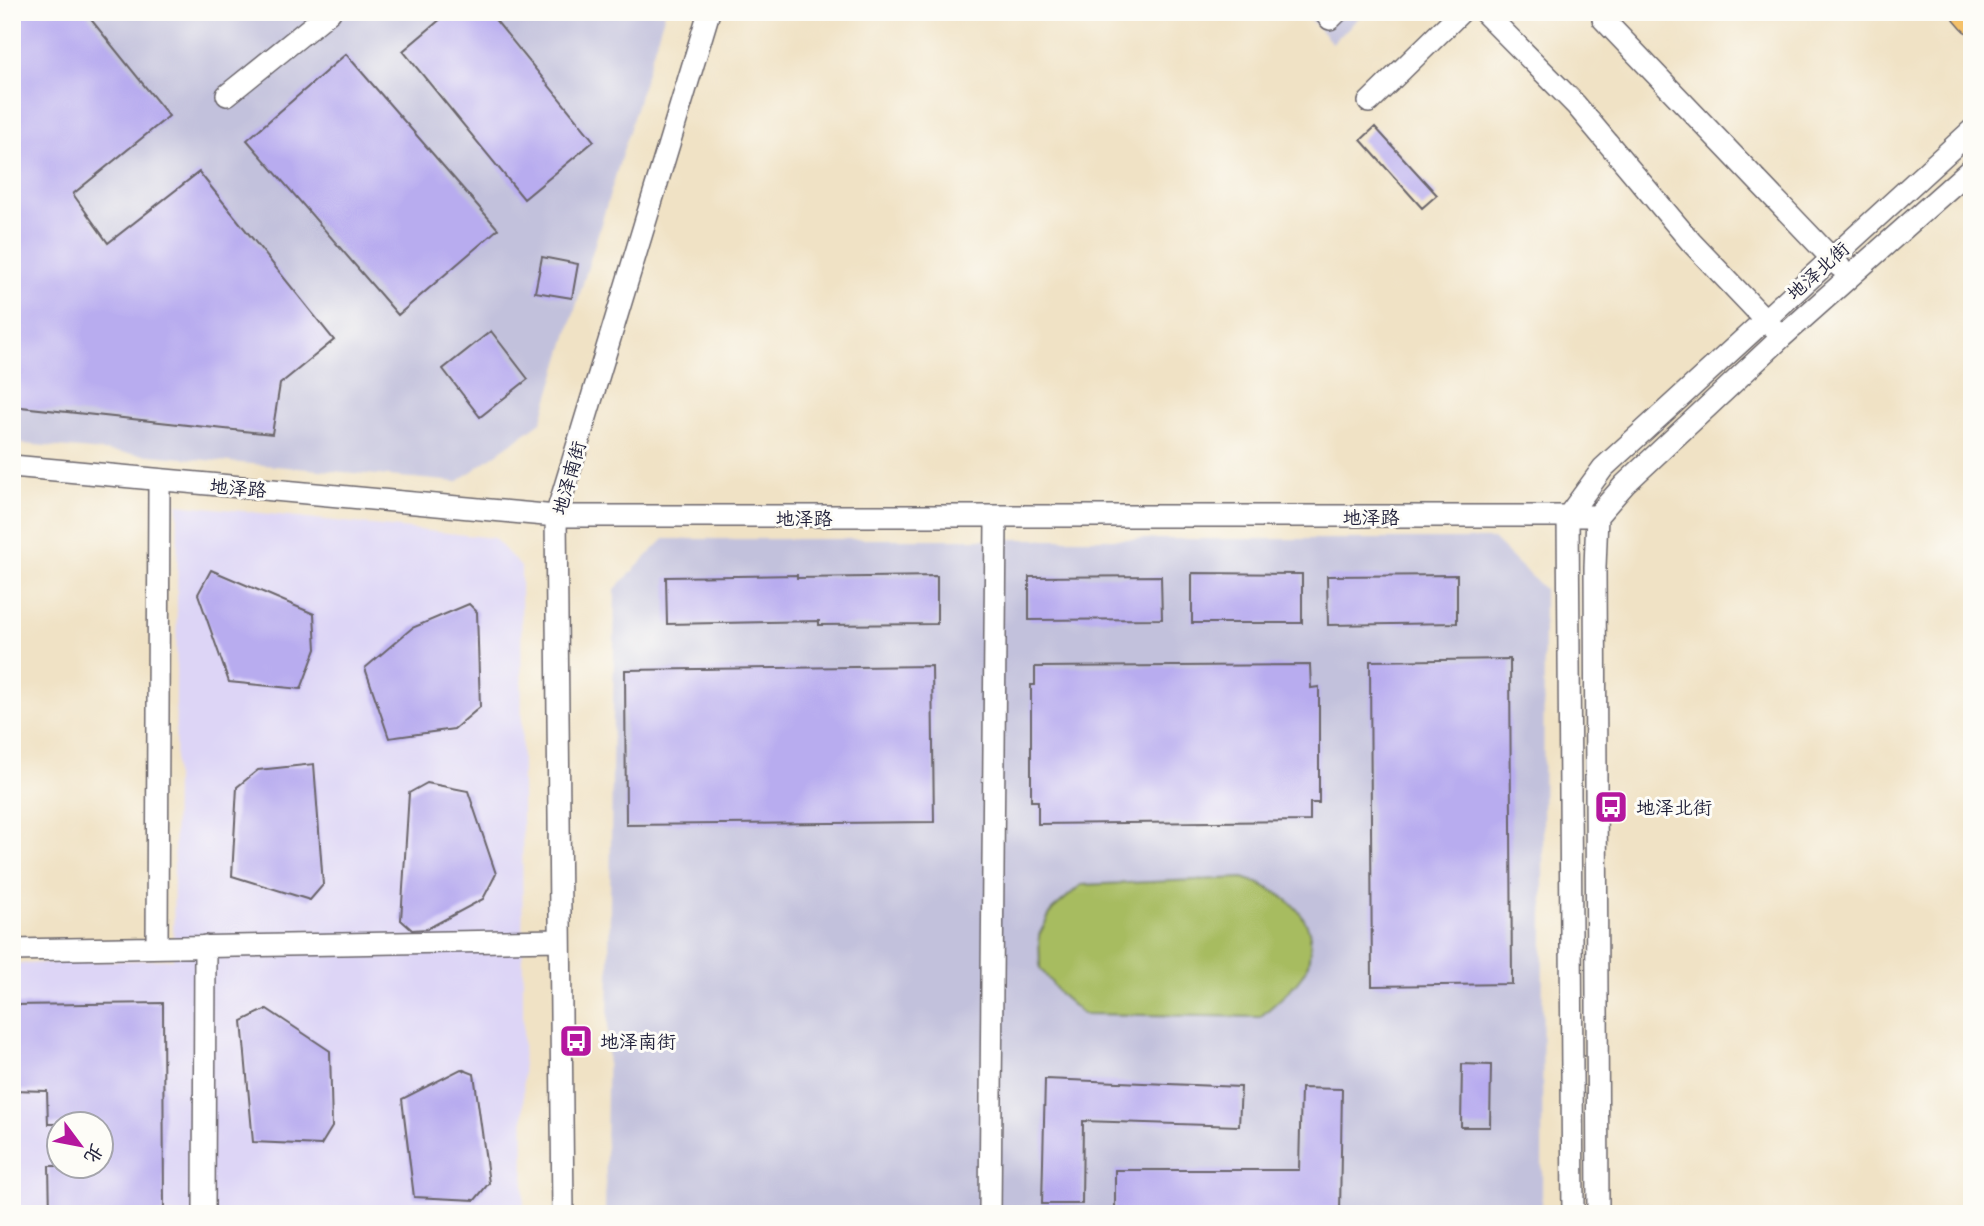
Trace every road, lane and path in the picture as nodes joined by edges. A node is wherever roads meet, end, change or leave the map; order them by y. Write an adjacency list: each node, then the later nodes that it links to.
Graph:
1 (330, 12): 10 (street)
2 (709, 12): 20 (street, 地泽南街)
3 (1324, 12): 4 (street)
4 (1337, 12)
5 (1461, 12): 11 (street)
6 (1484, 12): 16 (street)
7 (1965, 12): 9 (main road)
8 (1603, 19): 14 (street)
9 (1972, 20)
10 (227, 95)
11 (1369, 102)
12 (1972, 130): 14 (street, 地泽北街)
13 (1972, 168): 15 (street, 地泽北街)
14 (1832, 258): 15 (street); 16 (street, 地泽北街)
15 (1849, 276): 17 (street, 地泽北街)
16 (1765, 319): 17 (street); 21 (street, 地泽北街)
17 (1782, 337): 22 (street, 地泽北街)
18 (12, 466): 19 (street, 地泽路)
19 (159, 481): 20 (street, 地泽路); 26 (street)
20 (556, 516): 23 (street, 地泽路); 24 (street, 地泽南街)
21 (1568, 516): 22 (street, 地泽路); 23 (street, 地泽路); 31 (street)
22 (1597, 516): 32 (street)
23 (996, 518): 30 (street)
24 (560, 940): 25 (street); 29 (street, 地泽南街)
25 (205, 946): 26 (street); 28 (street)
26 (157, 947): 27 (street)
27 (12, 950)
28 (204, 1214)
29 (563, 1214)
30 (990, 1214)
31 (1573, 1214)
32 (1598, 1214)

